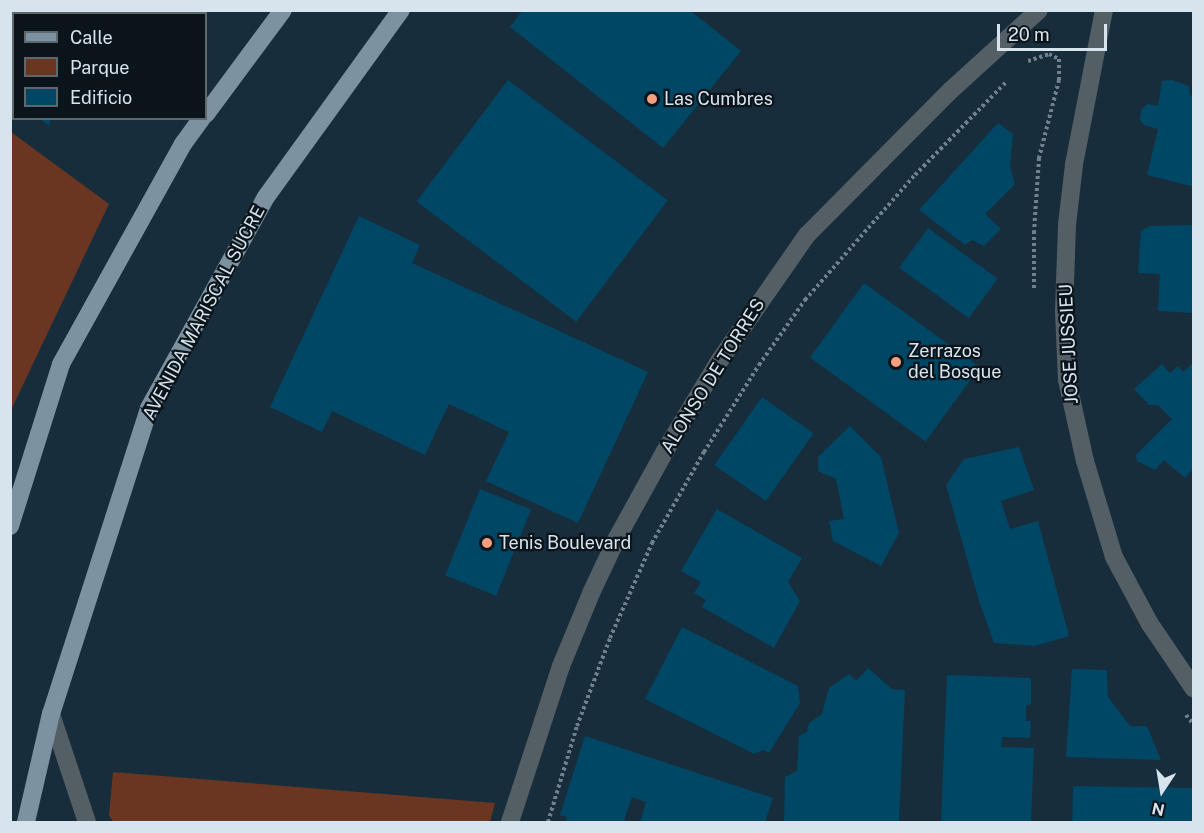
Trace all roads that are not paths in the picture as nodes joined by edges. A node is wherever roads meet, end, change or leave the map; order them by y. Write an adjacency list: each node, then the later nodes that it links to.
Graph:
1 (283, 10): 5 (main road)
2 (401, 10): 9 (main road, AVENIDA MARISCAL SUCRE)
3 (1039, 10): 12 (street, ALONSO DE TORRES)
4 (1104, 10): 8 (street, JOSE JUSSIEU)
5 (207, 113)
6 (201, 120): 7 (main road)
7 (10, 526)
8 (1194, 689)
9 (51, 714): 10 (main road, AVENIDA MARISCAL SUCRE); 11 (street)
10 (26, 822)
11 (87, 822)
12 (510, 822)

